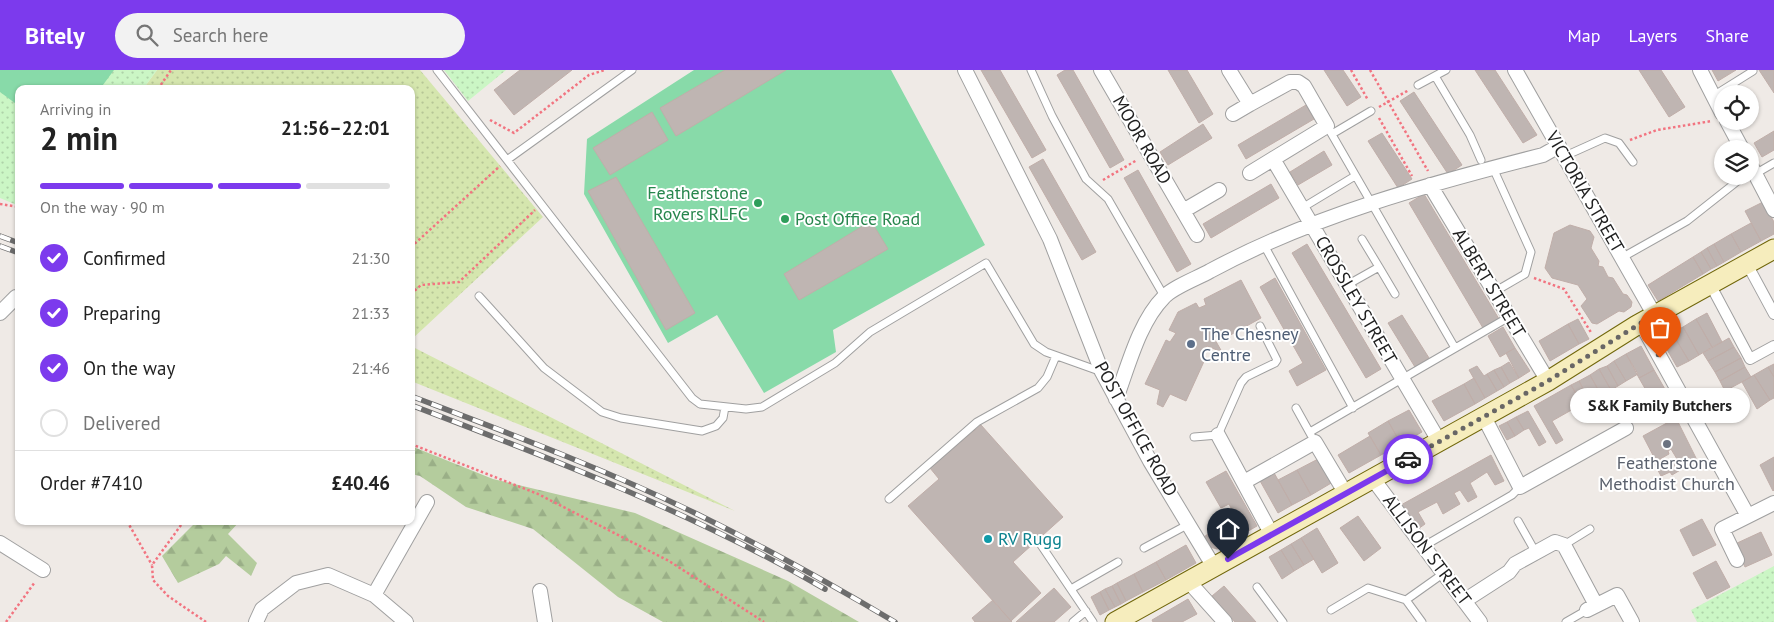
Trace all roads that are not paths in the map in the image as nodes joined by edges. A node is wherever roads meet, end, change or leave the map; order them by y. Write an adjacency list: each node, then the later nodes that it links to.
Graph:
1 (437, 70): 21 (lane)
2 (632, 70): 21 (lane)
3 (965, 70): 59 (street, POST OFFICE ROAD)
4 (1031, 70): 49 (lane)
5 (1101, 70): 35 (street, MOOR ROAD)
6 (1229, 70): 15 (street)
7 (1446, 70): 11 (lane)
8 (1515, 70): 19 (street, VICTORIA STREET)
9 (1700, 70): 14 (street)
10 (1753, 71): 13 (lane)
11 (1435, 76): 12 (lane); 24 (lane)
12 (1418, 85)
13 (1731, 85)
14 (1714, 96)
15 (1250, 104): 17 (street); 18 (street)
16 (1372, 110): 18 (lane)
17 (1233, 114)
18 (1329, 130): 20 (street); 27 (lane)
19 (1562, 151): 22 (lane); 24 (street); 41 (street, VICTORIA STREET)
20 (1273, 159): 26 (street); 33 (street, CROSSLEY STREET)
21 (507, 160): 63 (lane)
22 (1633, 162)
23 (1774, 163): 25 (lane)
24 (1487, 164): 28 (street); 46 (lane)
25 (1759, 168)
26 (1250, 173)
27 (1355, 176): 32 (lane); 33 (lane)
28 (1428, 185): 32 (street); 46 (street, ALBERT STREET)
29 (1732, 185): 41 (lane)
30 (1759, 185): 34 (street)
31 (1219, 190): 35 (street)
32 (1371, 203): 36 (street); 57 (lane)
33 (1302, 208): 36 (street, CROSSLEY STREET)
34 (1774, 210)
35 (1183, 211): 37 (street, MOOR ROAD)
36 (1312, 224): 39 (street); 45 (street, CROSSLEY STREET)
37 (1197, 235)
38 (1362, 239): 43 (lane)
39 (1264, 245): 49 (street); 65 (lane)
40 (1774, 249): 42 (main road)
41 (1623, 257): 54 (street, VICTORIA STREET)
42 (1747, 264): 44 (main road); 52 (street)
43 (1379, 267): 45 (lane); 47 (lane)
44 (1710, 284): 54 (main road); 56 (street)
45 (1347, 285): 60 (street, CROSSLEY STREET)
46 (1494, 292): 53 (street, ALBERT STREET)
47 (1395, 294)
48 (480, 296): 63 (lane)
49 (1164, 296): 62 (street)
50 (15, 297): 51 (street)
51 (0, 313)
52 (1774, 314)
53 (1509, 317): 57 (lane); 61 (street, ALBERT STREET)
54 (1648, 320): 61 (main road); 79 (street, VICTORIA STREET)
55 (1260, 326): 68 (lane)
56 (1774, 346)
57 (1455, 348): 60 (lane)
58 (1056, 356): 59 (lane); 63 (lane); 76 (lane)
59 (1102, 372): 62 (street, POST OFFICE ROAD)
60 (1403, 379): 65 (lane); 71 (street, CROSSLEY STREET)
61 (1548, 381): 66 (main road)
62 (1116, 399): 82 (street, POST OFFICE ROAD)
63 (725, 407)
64 (1296, 408): 70 (lane)
65 (1353, 408): 70 (lane)
66 (1484, 417): 71 (main road); 74 (street)
67 (1626, 428): 74 (street)
68 (1218, 435): 69 (lane); 73 (street)
69 (1194, 436)
70 (1312, 437): 73 (street); 75 (street)
71 (1439, 441): 72 (main road)
72 (1373, 479): 75 (main road); 89 (street, ALLISON STREET)
73 (1244, 482): 85 (street)
74 (1520, 487): 89 (lane)
75 (1346, 494): 85 (main road)
76 (889, 498)
77 (427, 502): 81 (street)
78 (1774, 503): 79 (street)
79 (1748, 516): 92 (street)
80 (1518, 521): 91 (lane)
81 (415, 523)
82 (1189, 524): 90 (lane); 94 (street, POST OFFICE ROAD)
83 (414, 525): 101 (street)
84 (1590, 529): 88 (lane)
85 (1272, 535): 94 (main road)
86 (0, 543): 95 (street)
87 (1041, 545): 99 (lane)
88 (1564, 545): 91 (street); 104 (street)
89 (1424, 546): 96 (street, ALLISON STREET)
90 (1144, 548)
91 (1536, 553): 103 (street)
92 (1737, 560)
93 (1118, 562): 99 (lane)
94 (1214, 567): 97 (main road)
95 (43, 570)
96 (1444, 574): 102 (lane); 103 (street, ALLISON STREET)
97 (1189, 582): 112 (main road); 113 (street)
98 (1256, 587): 114 (lane)
99 (1071, 589): 106 (lane)
100 (540, 591): 109 (street)
101 (374, 595): 107 (street); 108 (street)
102 (1406, 600): 105 (lane); 115 (lane)
103 (1464, 600): 116 (street, ALLISON STREET)
104 (1592, 608): 117 (lane); 118 (street)
105 (1331, 610)
106 (1086, 611): 110 (lane); 111 (lane)
107 (256, 622)
108 (406, 622)
109 (546, 622)
110 (1073, 622)
111 (1094, 622)
112 (1115, 622)
113 (1225, 622)
114 (1283, 622)
115 (1422, 622)
116 (1480, 622)
117 (1566, 622)
118 (1632, 622)

